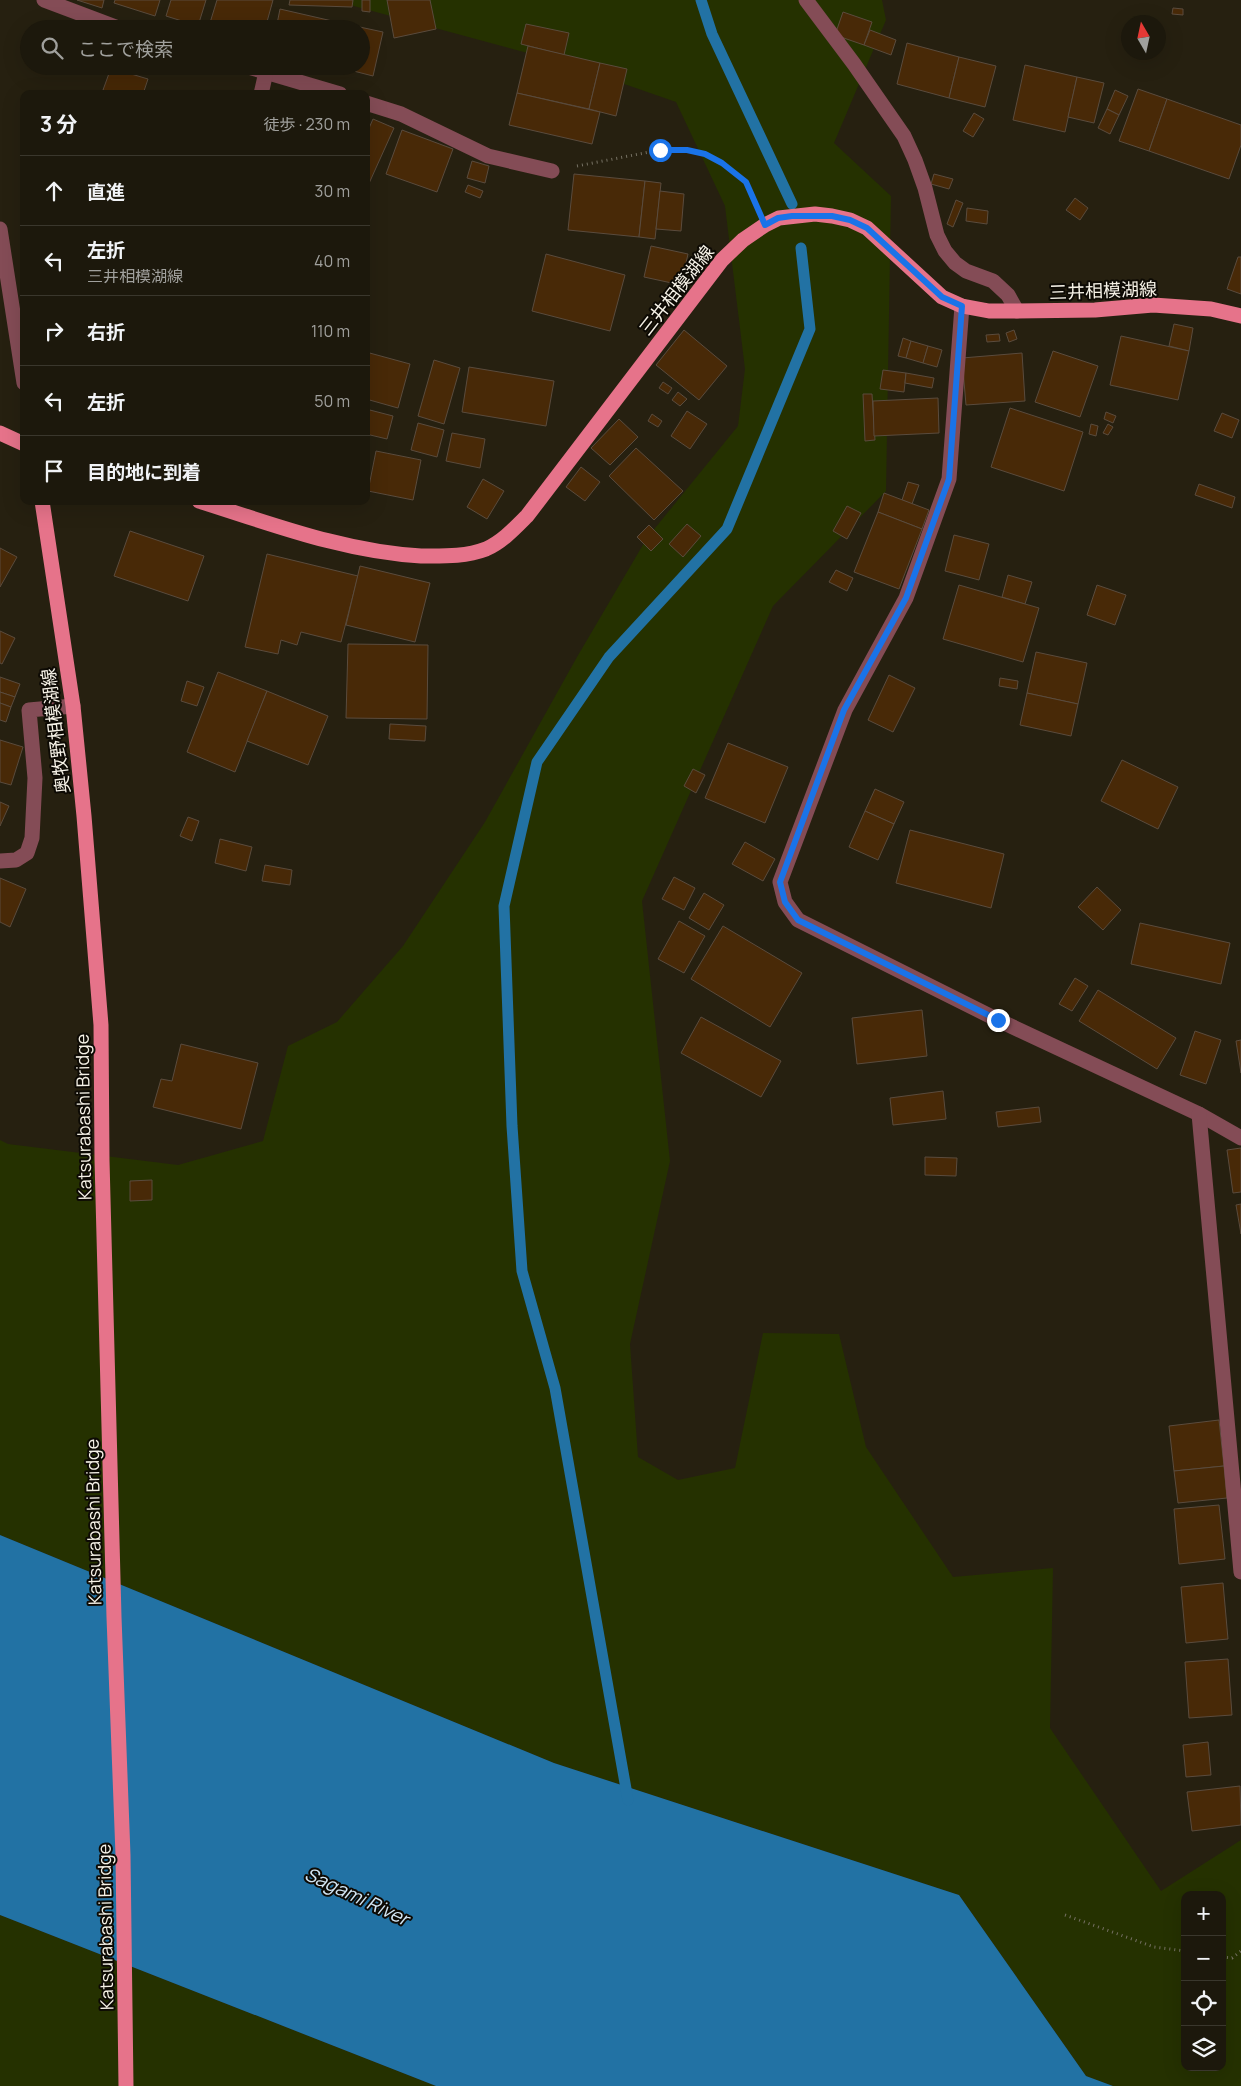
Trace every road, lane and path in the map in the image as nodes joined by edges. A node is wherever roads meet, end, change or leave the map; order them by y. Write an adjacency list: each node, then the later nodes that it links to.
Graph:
1 (44, 0): 3 (street)
2 (806, 0): 13 (street)
3 (97, 20)
4 (265, 75): 6 (street)
5 (276, 75): 7 (street)
6 (262, 90)
7 (327, 90)
8 (370, 104): 9 (street)
9 (552, 170): 10 (path)
10 (765, 225): 12 (main road, 三井相模湖線); 19 (main road, 三井相模湖線)
11 (0, 228): 15 (street)
12 (962, 306): 13 (main road, 三井相模湖線); 23 (street)
13 (1017, 311): 14 (main road, 三井相模湖線)
14 (1241, 316)
15 (20, 357)
16 (0, 433): 17 (main road)
17 (20, 442)
18 (43, 505): 20 (main road, 奥牧野相模湖線)
19 (212, 505)
20 (73, 706): 21 (street); 22 (main road, 奥牧野相模湖線)
21 (0, 861)
22 (96, 957): 30 (main road, Katsurabashi Bridge)
23 (1199, 1114): 24 (street); 25 (street)
24 (1241, 1138)
25 (1241, 1572)
26 (1065, 1915): 27 (path)
27 (1181, 1951)
28 (1241, 1951): 29 (path)
29 (1226, 1957)
30 (126, 2086)

